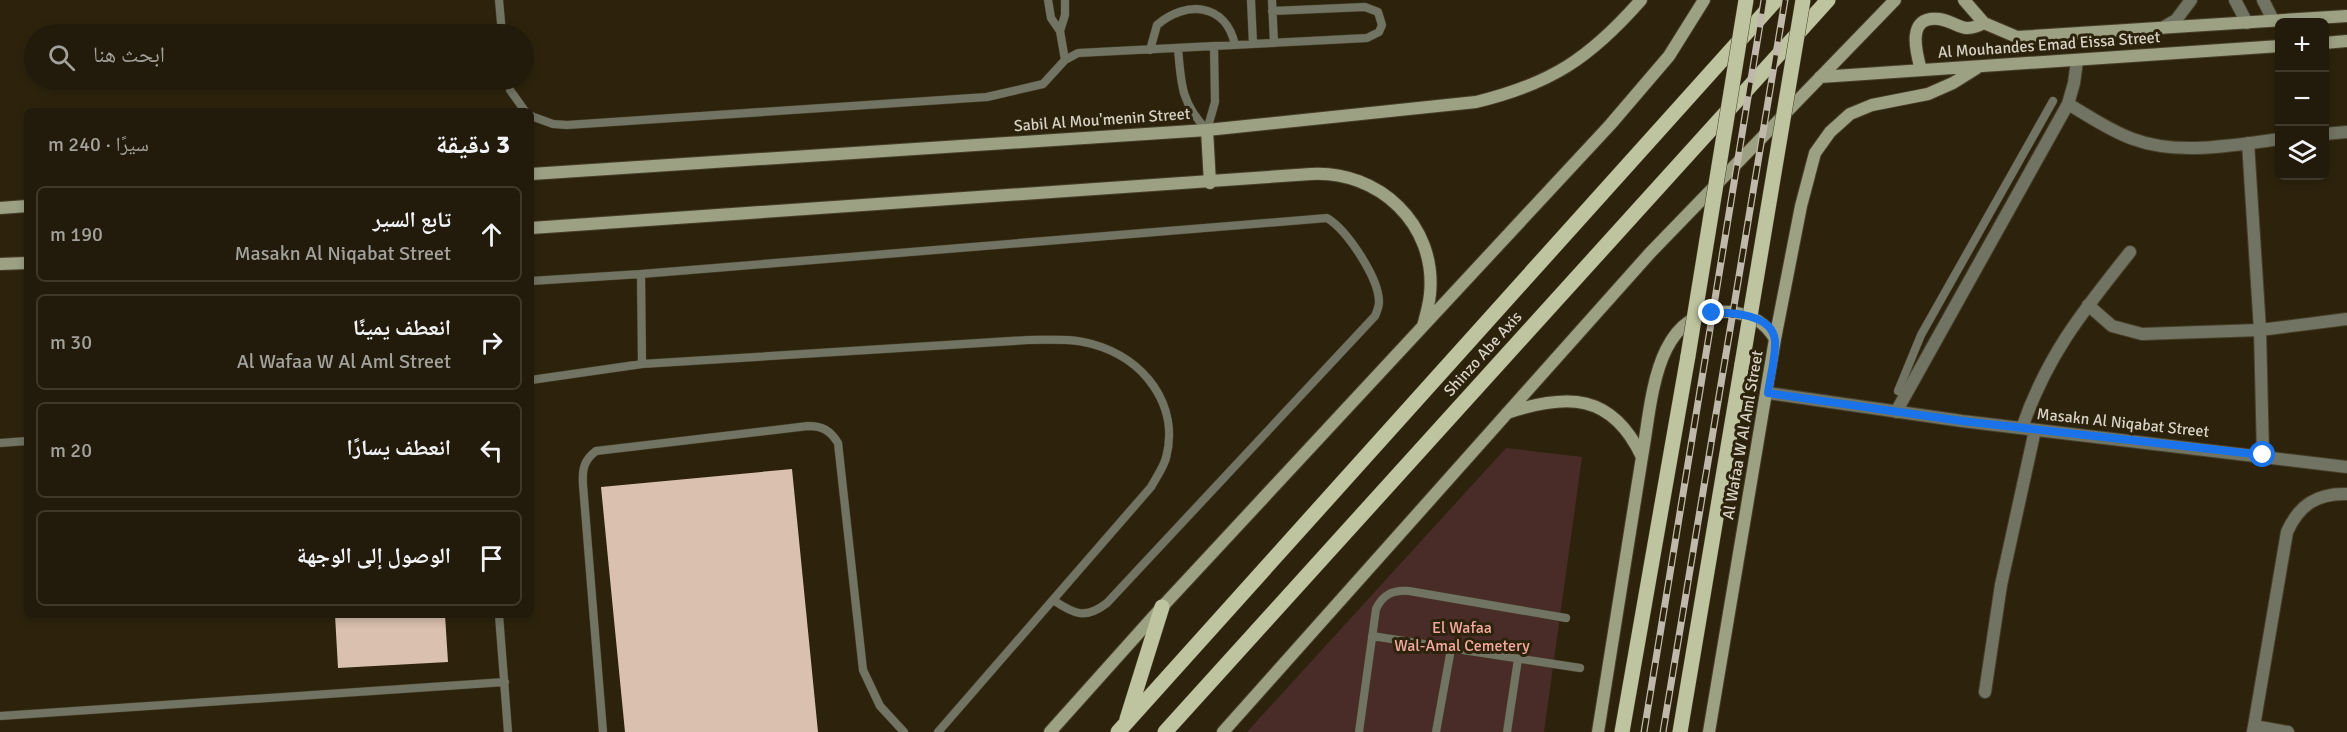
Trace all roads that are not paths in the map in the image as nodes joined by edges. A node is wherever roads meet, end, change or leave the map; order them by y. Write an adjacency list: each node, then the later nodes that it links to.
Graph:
1 (499, 0): 22 (lane)
2 (1048, 0): 24 (lane)
3 (1065, 0): 24 (lane)
4 (1251, 0): 28 (lane)
5 (1272, 0): 17 (lane)
6 (1641, 0): 44 (street, Sabil Al Mou'menin Street)
7 (1704, 0): 63 (street)
8 (1746, 0): 105 (main road, bridge)
9 (1776, 0): 92 (main road, Shinzo Abe Axis)
10 (1803, 0): 106 (main road, bridge)
11 (1828, 0): 99 (main road, Shinzo Abe Axis)
12 (1895, 0): 38 (street)
13 (1964, 0): 20 (street, Al Mouhandes Emad Eissa Street)
14 (2191, 0): 23 (street)
15 (2235, 0): 21 (street)
16 (2263, 0): 19 (street)
17 (1272, 11): 26 (lane); 26 (lane)
18 (2345, 14): 19 (street, Al Mouhandes Emad Eissa Street)
19 (2272, 20): 21 (street, Al Mouhandes Emad Eissa Street)
20 (1984, 23): 23 (street, Al Mouhandes Emad Eissa Street); 37 (street)
21 (2247, 23): 23 (street, Al Mouhandes Emad Eissa Street)
22 (501, 24)
23 (2158, 29)
24 (1060, 32): 34 (lane)
25 (2347, 41): 27 (street)
26 (1274, 43): 28 (lane)
27 (2329, 43)
28 (1253, 44): 29 (lane)
29 (1235, 45): 30 (lane); 33 (lane)
30 (1214, 46): 32 (lane); 44 (lane)
31 (2275, 46): 35 (street, Al Mouhandes Emad Eissa Street)
32 (1178, 48): 33 (lane); 44 (lane)
33 (1150, 50): 34 (lane)
34 (1065, 60): 43 (lane)
35 (2077, 61): 36 (street, Al Mouhandes Emad Eissa Street); 41 (street)
36 (1977, 68): 37 (street, Al Mouhandes Emad Eissa Street); 65 (street, Al Wafaa W Al Aml Street)
37 (1921, 70): 38 (street, Al Mouhandes Emad Eissa Street)
38 (1820, 76): 73 (street)
39 (510, 90): 42 (lane)
40 (2054, 101): 49 (lane)
41 (2068, 104): 48 (street); 50 (street)
42 (523, 108)
43 (534, 117)
44 (1207, 130): 51 (street, Sabil Al Mou'menin Street); 52 (street)
45 (2347, 132): 46 (street)
46 (2329, 134)
47 (2275, 140): 48 (street)
48 (2248, 143): 64 (street)
49 (2018, 162): 50 (lane); 66 (lane)
50 (2030, 171): 67 (street)
51 (534, 174)
52 (1210, 183): 55 (street); 63 (street)
53 (24, 206): 54 (street)
54 (0, 208)
55 (534, 228)
56 (2130, 252): 61 (street)
57 (24, 262): 58 (street)
58 (0, 264)
59 (641, 274): 60 (lane); 68 (lane); 81 (lane)
60 (534, 281)
61 (2088, 305): 64 (street); 74 (street)
62 (2347, 319): 64 (street)
63 (1423, 326): 82 (street)
64 (2260, 330): 77 (street)
65 (1775, 339): 71 (street, Al Wafaa W Al Aml Street); 78 (street)
66 (1918, 341): 67 (lane); 70 (lane)
67 (1932, 347): 72 (street)
68 (642, 364): 69 (lane); 81 (lane)
69 (534, 380)
70 (1898, 391)
71 (1768, 393): 72 (street, Masakn Al Niqabat Street); 107 (street, Al Wafaa W Al Aml Street)
72 (1896, 412): 74 (street, Masakn Al Niqabat Street)
73 (1505, 413): 78 (street); 100 (street)
74 (2028, 429): 77 (street, Masakn Al Niqabat Street); 90 (street)
75 (24, 441): 76 (lane)
76 (0, 443)
77 (2263, 455): 79 (street, Masakn Al Niqabat Street)
78 (1642, 457): 104 (street)
79 (2347, 467)
80 (2347, 494): 93 (street)
81 (1053, 600): 97 (lane)
82 (1162, 607): 92 (main road); 98 (street)
83 (499, 618): 89 (lane)
84 (1566, 618): 85 (lane)
85 (1372, 636): 86 (lane); 101 (lane)
86 (1451, 649): 87 (lane); 102 (lane)
87 (1518, 659): 88 (lane); 103 (lane)
88 (1580, 668)
89 (504, 682): 91 (lane); 94 (lane)
90 (1985, 692)
91 (0, 716)
92 (1121, 728)
93 (2253, 729): 108 (street)
94 (508, 732)
95 (603, 732): 96 (lane)
96 (904, 732)
97 (938, 732)
98 (1050, 732)
99 (1165, 732)
100 (1223, 732)
101 (1359, 732)
102 (1436, 732)
103 (1507, 732)
104 (1598, 732)
105 (1622, 732)
106 (1680, 732)
107 (1708, 732)
108 (2288, 732)

